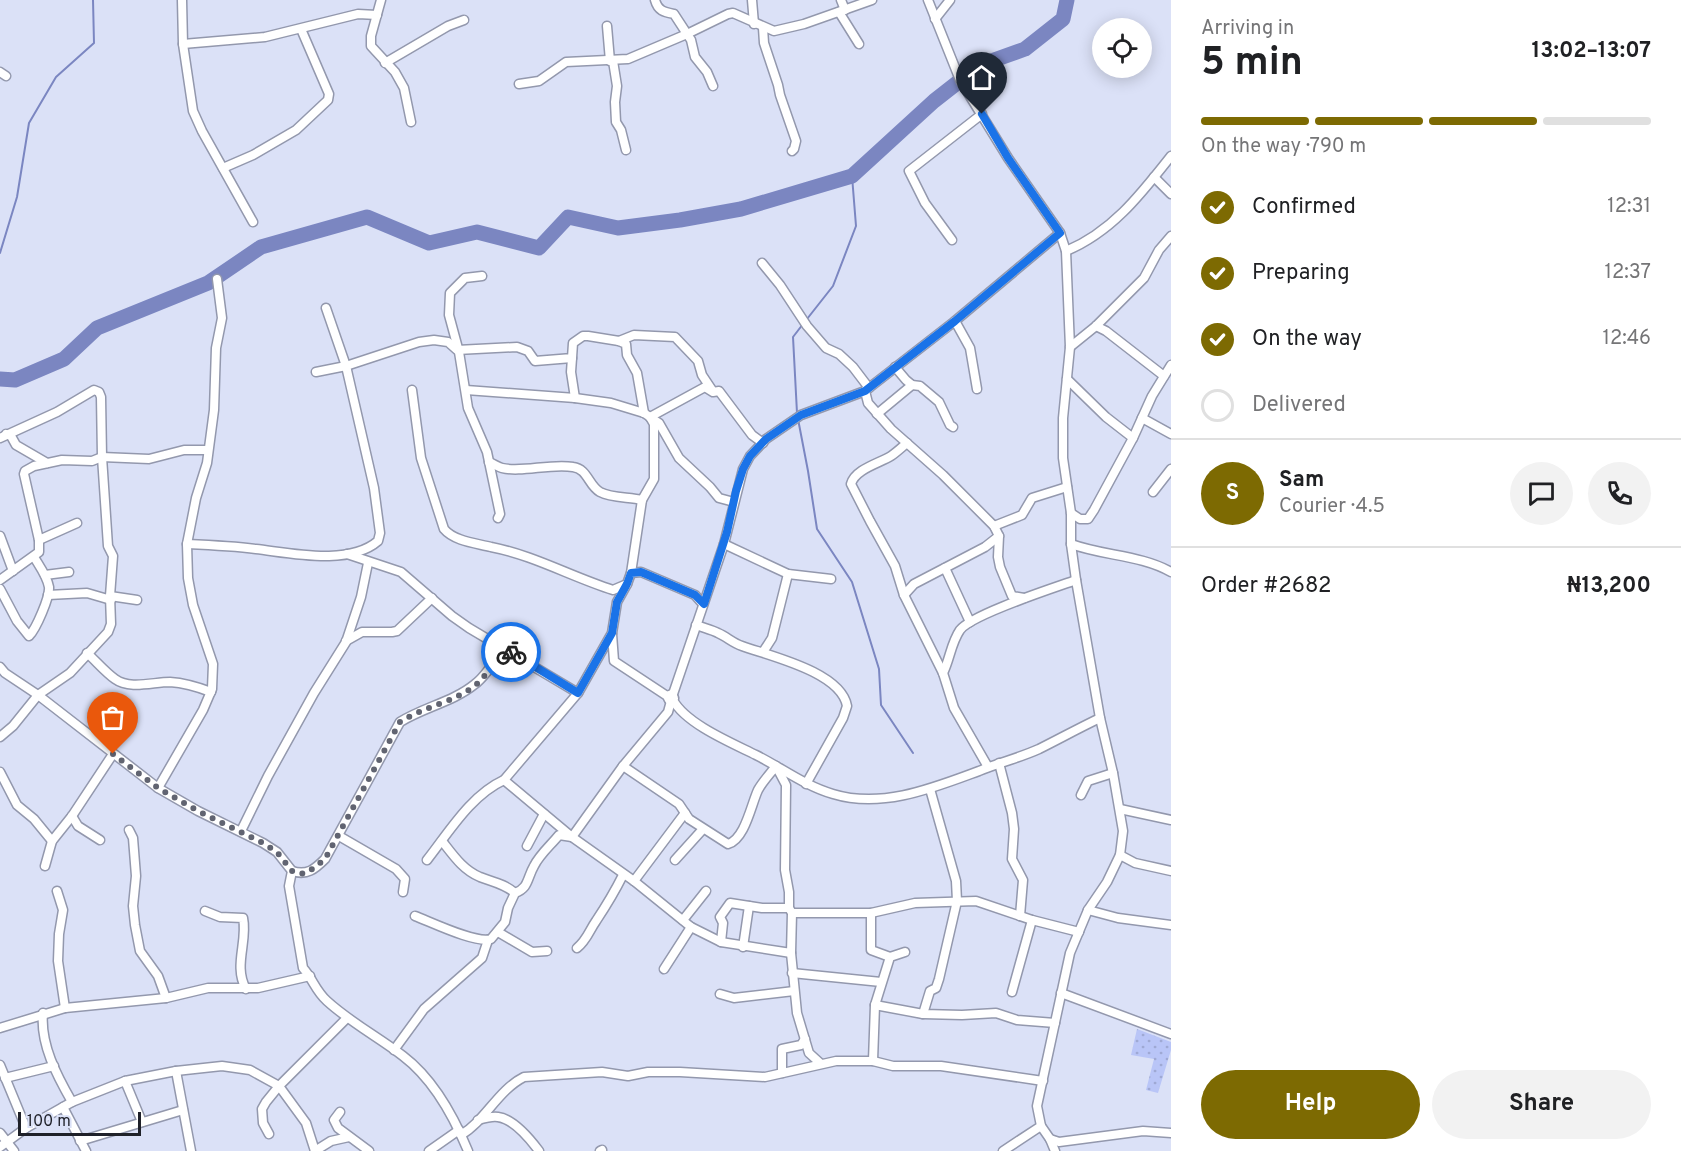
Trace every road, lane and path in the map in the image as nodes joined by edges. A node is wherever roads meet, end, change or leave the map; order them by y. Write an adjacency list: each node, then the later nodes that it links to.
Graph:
1 (183, 0): 17 (street)
2 (381, 0): 10 (street)
3 (655, 0): 16 (street)
4 (752, 0): 14 (street)
5 (841, 0): 9 (street)
6 (872, 0): 9 (street)
7 (928, 0): 11 (street)
8 (950, 0): 11 (street)
9 (842, 11): 14 (street); 18 (street)
10 (377, 15): 15 (street); 20 (street)
11 (935, 19): 23 (street)
12 (464, 20): 20 (street)
13 (607, 26): 19 (street)
14 (758, 26): 16 (street); 26 (street)
15 (301, 29): 17 (street); 28 (street)
16 (687, 34): 19 (street); 22 (street)
17 (183, 44): 28 (street)
18 (859, 44)
19 (611, 61): 21 (street); 25 (street)
20 (386, 63): 24 (street)
21 (519, 84)
22 (713, 86)
23 (982, 114): 32 (street); 34 (street)
24 (411, 122)
25 (626, 150)
26 (792, 151)
27 (1171, 156): 29 (street)
28 (223, 168): 31 (street)
29 (1154, 177): 30 (street); 35 (street)
30 (1171, 194)
31 (253, 222)
32 (1060, 233): 35 (street); 40 (street)
33 (1171, 236): 41 (street)
34 (952, 240)
35 (1066, 251): 43 (street)
36 (762, 263): 53 (street)
37 (482, 276): 44 (street)
38 (217, 279): 68 (street)
39 (326, 308): 47 (street)
40 (955, 321): 48 (street); 54 (street)
41 (1096, 326): 43 (street); 50 (street)
42 (619, 341): 45 (street); 57 (street); 60 (street)
43 (1070, 347): 51 (street)
44 (457, 350): 45 (street); 47 (street); 56 (street)
45 (572, 358): 58 (street)
46 (1171, 365): 50 (street)
47 (346, 366): 49 (street); 87 (street)
48 (895, 367): 52 (street); 53 (street)
49 (316, 372)
50 (1164, 376): 61 (street)
51 (1067, 380): 65 (street); 73 (street)
52 (912, 385): 59 (street); 62 (street)
53 (867, 389): 59 (street); 66 (street)
54 (977, 389)
55 (412, 390): 100 (street)
56 (466, 390): 58 (street); 70 (street)
57 (713, 392): 60 (street); 66 (street)
58 (575, 398): 60 (street)
59 (877, 414): 67 (street)
60 (647, 415): 75 (street); 76 (street)
61 (1142, 418): 63 (street); 65 (street)
62 (953, 427)
63 (1171, 434)
64 (3, 436): 69 (street); 71 (street)
65 (1133, 438): 77 (street)
66 (763, 443): 76 (street)
67 (907, 443): 80 (street); 103 (street)
68 (207, 450): 69 (street); 84 (street)
69 (102, 457): 71 (street); 104 (street)
70 (489, 462): 75 (street); 78 (street)
71 (47, 463): 83 (street)
72 (1170, 474): 74 (street)
73 (1067, 487): 77 (street); 80 (street)
74 (1153, 492)
75 (642, 500): 94 (street)
76 (734, 502): 85 (street)
77 (1071, 513): 86 (street)
78 (498, 518)
79 (77, 523): 83 (street)
80 (993, 526): 82 (street)
81 (0, 536): 91 (street)
82 (999, 536): 90 (street); 106 (street)
83 (39, 540): 88 (street)
84 (187, 544): 87 (street); 118 (street)
85 (724, 544): 95 (street); 108 (street)
86 (1071, 544): 93 (street); 99 (street)
87 (347, 554): 89 (street)
88 (34, 557): 91 (street); 96 (street)
89 (368, 563): 105 (street); 112 (street)
90 (945, 568): 103 (street); 109 (street)
91 (14, 571): 98 (street)
92 (69, 572): 96 (street)
93 (1171, 572)
94 (631, 573): 100 (street); 108 (street)
95 (788, 574): 97 (street); 114 (street)
96 (45, 575): 102 (street)
97 (831, 579)
98 (0, 580)
99 (1076, 580): 106 (street); 122 (street)
100 (627, 584): 111 (street)
101 (0, 589): 102 (street)
102 (48, 595): 104 (street)
103 (904, 595): 117 (street)
104 (111, 598): 107 (street); 115 (street)
105 (432, 598): 112 (street); 113 (street)
106 (1024, 598): 109 (street)
107 (137, 600)
108 (704, 604): 110 (street)
109 (970, 622): 117 (street)
110 (696, 625): 114 (street); 121 (street)
111 (612, 633): 119 (street); 121 (street)
112 (346, 642): 143 (street)
113 (504, 648): 119 (street); 144 (street)
114 (763, 652): 132 (street)
115 (87, 653): 118 (street); 120 (street)
116 (0, 667): 120 (street)
117 (943, 673): 128 (street)
118 (211, 692): 133 (street)
119 (578, 693): 131 (street)
120 (38, 695): 123 (street); 124 (street)
121 (671, 698): 126 (street); 127 (street)
122 (1100, 718): 125 (street); 130 (street)
123 (0, 737)
124 (113, 754): 133 (street); 139 (street)
125 (999, 763): 128 (street); 169 (street)
126 (623, 766): 137 (street); 145 (street)
127 (776, 766): 132 (street); 141 (street); 166 (street)
128 (988, 767): 134 (street)
129 (0, 772): 147 (street)
130 (1113, 773): 135 (street); 136 (street)
131 (504, 780): 138 (street); 148 (street)
132 (806, 784): 134 (street)
133 (158, 788): 143 (street)
134 (930, 789): 162 (street)
135 (1081, 795)
136 (1120, 809): 140 (street); 150 (street)
137 (685, 813): 141 (street); 157 (street)
138 (544, 814): 145 (street); 149 (street)
139 (72, 816): 146 (street); 147 (street)
140 (1171, 820)
141 (703, 829): 152 (street)
142 (129, 830): 193 (street)
143 (241, 831): 154 (street)
144 (339, 836): 154 (street); 160 (street)
145 (572, 837): 156 (street); 161 (street)
146 (100, 840)
147 (52, 841): 153 (street)
148 (442, 841): 151 (street); 161 (street)
149 (526, 846)
150 (1119, 855): 155 (street); 164 (street)
151 (427, 860)
152 (675, 860)
153 (45, 866)
154 (292, 871): 186 (street)
155 (1171, 871)
156 (623, 876): 157 (street); 179 (street)
157 (634, 881): 171 (street)
158 (57, 891): 195 (street)
159 (706, 891): 171 (street)
160 (403, 892)
161 (515, 893): 174 (street)
162 (957, 901): 167 (street); 169 (street); 197 (street)
163 (749, 906): 166 (street); 177 (street); 178 (street)
164 (1088, 910): 172 (street); 175 (street)
165 (205, 911): 188 (street)
166 (791, 911): 167 (street); 182 (street)
167 (871, 913): 183 (street)
168 (415, 915): 176 (street)
169 (1020, 916): 170 (street)
170 (1032, 920): 175 (street); 190 (street)
171 (683, 921): 173 (street)
172 (1171, 925)
173 (691, 927): 177 (street); 184 (street)
174 (498, 932): 176 (street); 180 (street)
175 (1079, 932): 191 (street)
176 (488, 940): 203 (street)
177 (721, 942): 178 (street)
178 (743, 947): 182 (street)
179 (577, 948)
180 (547, 951)
181 (906, 952): 183 (street)
182 (791, 953): 185 (street)
183 (890, 957): 187 (street)
184 (664, 969)
185 (792, 973): 187 (street); 189 (street)
186 (310, 976): 188 (street); 198 (street)
187 (881, 982): 194 (street)
188 (246, 988): 193 (street)
189 (794, 991): 192 (street); 202 (street)
190 (1012, 992)
191 (1061, 993): 199 (street); 201 (street)
192 (720, 994)
193 (166, 998): 195 (street)
194 (875, 1005): 197 (street); 204 (street)
195 (65, 1008): 196 (street)
196 (43, 1013): 200 (street); 207 (street)
197 (923, 1014): 199 (street)
198 (347, 1018): 203 (street); 213 (street)
199 (1055, 1023): 212 (street)
200 (0, 1028)
201 (1171, 1034)
202 (805, 1039): 205 (street); 209 (street)
203 (394, 1050): 222 (street)
204 (873, 1061): 205 (street); 212 (street)
205 (820, 1063): 209 (street)
206 (0, 1065): 210 (street)
207 (54, 1066): 210 (street); 214 (street)
208 (176, 1071): 211 (street); 213 (street); 216 (street)
209 (782, 1073): 218 (street)
210 (5, 1078): 221 (street)
211 (125, 1081): 214 (street); 219 (street)
212 (1043, 1081): 220 (street)
213 (279, 1086): 225 (street); 233 (street)
214 (72, 1102): 215 (street)
215 (63, 1107): 221 (street); 228 (street)
216 (183, 1110): 219 (street); 232 (street)
217 (340, 1112): 226 (street)
218 (477, 1121): 222 (street); 237 (street)
219 (142, 1122): 228 (street)
220 (1041, 1126): 227 (street); 238 (street)
221 (26, 1128): 229 (street)
222 (460, 1132): 235 (street); 236 (street)
223 (0, 1133): 229 (street)
224 (1171, 1133): 227 (street)
225 (269, 1134)
226 (349, 1137): 233 (street); 234 (street)
227 (1050, 1139): 239 (street)
228 (80, 1141): 231 (street)
229 (4, 1144): 230 (street)
230 (14, 1151)
231 (86, 1151)
232 (191, 1151)
233 (315, 1151)
234 (369, 1151)
235 (429, 1151)
236 (468, 1151)
237 (539, 1151)
238 (1003, 1151)
239 (1054, 1151)

